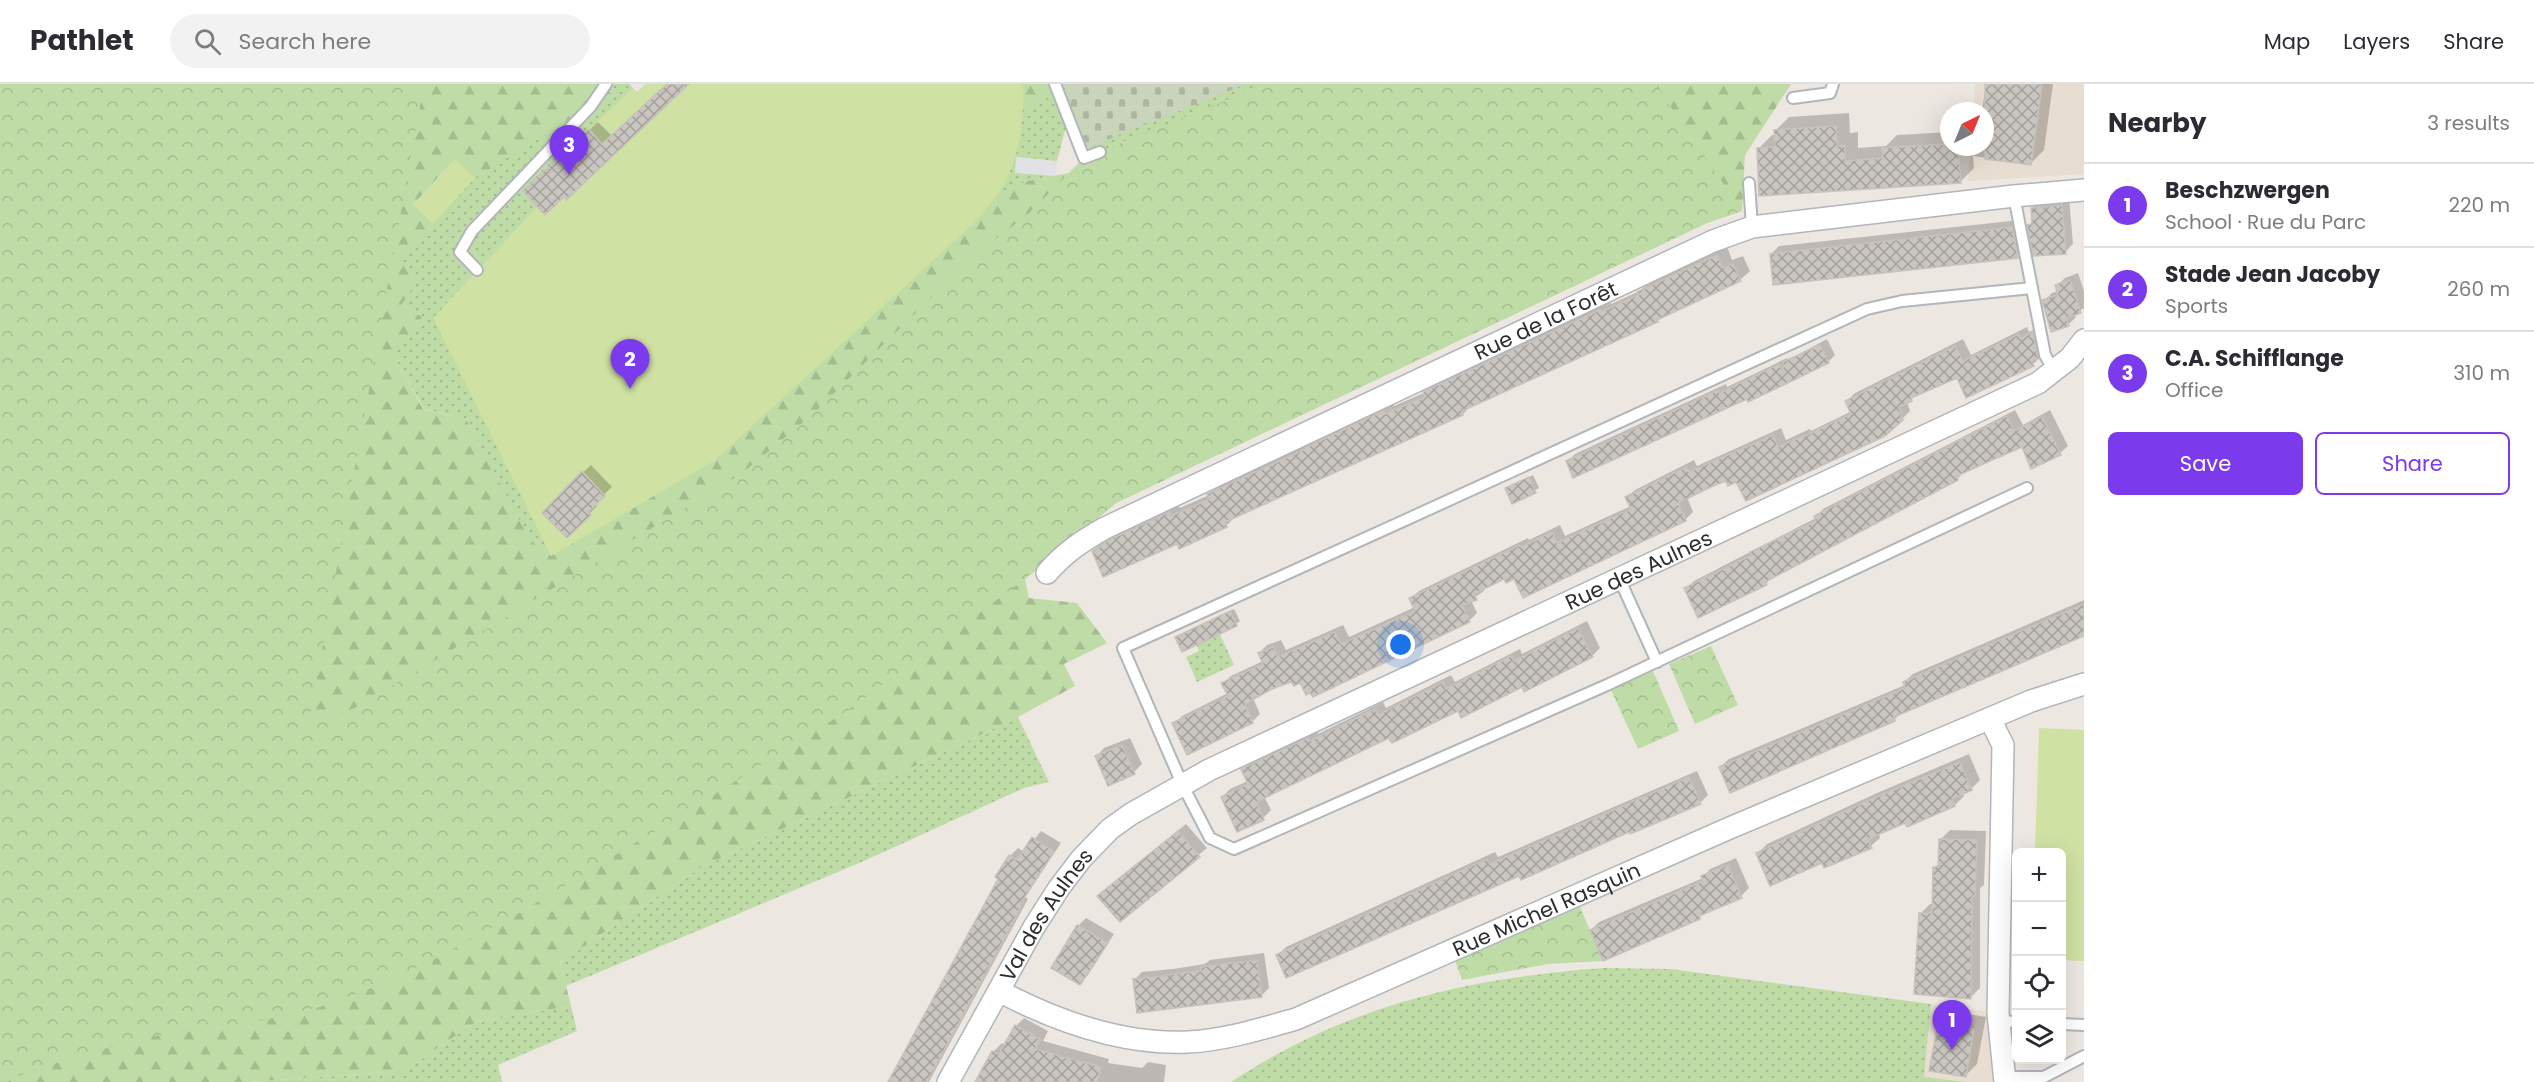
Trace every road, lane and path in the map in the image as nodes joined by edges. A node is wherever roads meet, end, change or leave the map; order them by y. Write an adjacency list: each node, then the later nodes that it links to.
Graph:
1 (606, 84): 10 (lane)
2 (1055, 84): 5 (lane)
3 (1833, 84): 4 (lane)
4 (1793, 98)
5 (1100, 152)
6 (1749, 183): 9 (lane)
7 (2084, 190): 8 (street, Rue de la Forêt)
8 (2014, 196): 9 (street, Rue de la Forêt); 11 (lane)
9 (1752, 227): 15 (street, Rue de la Forêt)
10 (477, 270)
11 (2032, 288): 13 (lane); 20 (lane)
12 (2084, 340): 13 (street, Rue des Aulnes)
13 (2054, 371): 16 (street, Rue des Aulnes)
14 (2027, 488): 17 (lane)
15 (1047, 573)
16 (1619, 578): 17 (lane); 20 (street, Rue des Aulnes)
17 (1657, 662): 20 (lane)
18 (2084, 684): 19 (street, Rue Michel Rasquin)
19 (1990, 719): 21 (street, Rue Michel Rasquin); 22 (street)
20 (1183, 786): 21 (street, Val des Aulnes)
21 (999, 991): 27 (street, Val des Aulnes)
22 (2007, 1022): 26 (street)
23 (2066, 1024): 24 (lane)
24 (2084, 1024)
25 (2084, 1056): 26 (lane)
26 (2005, 1079)
27 (948, 1082)

